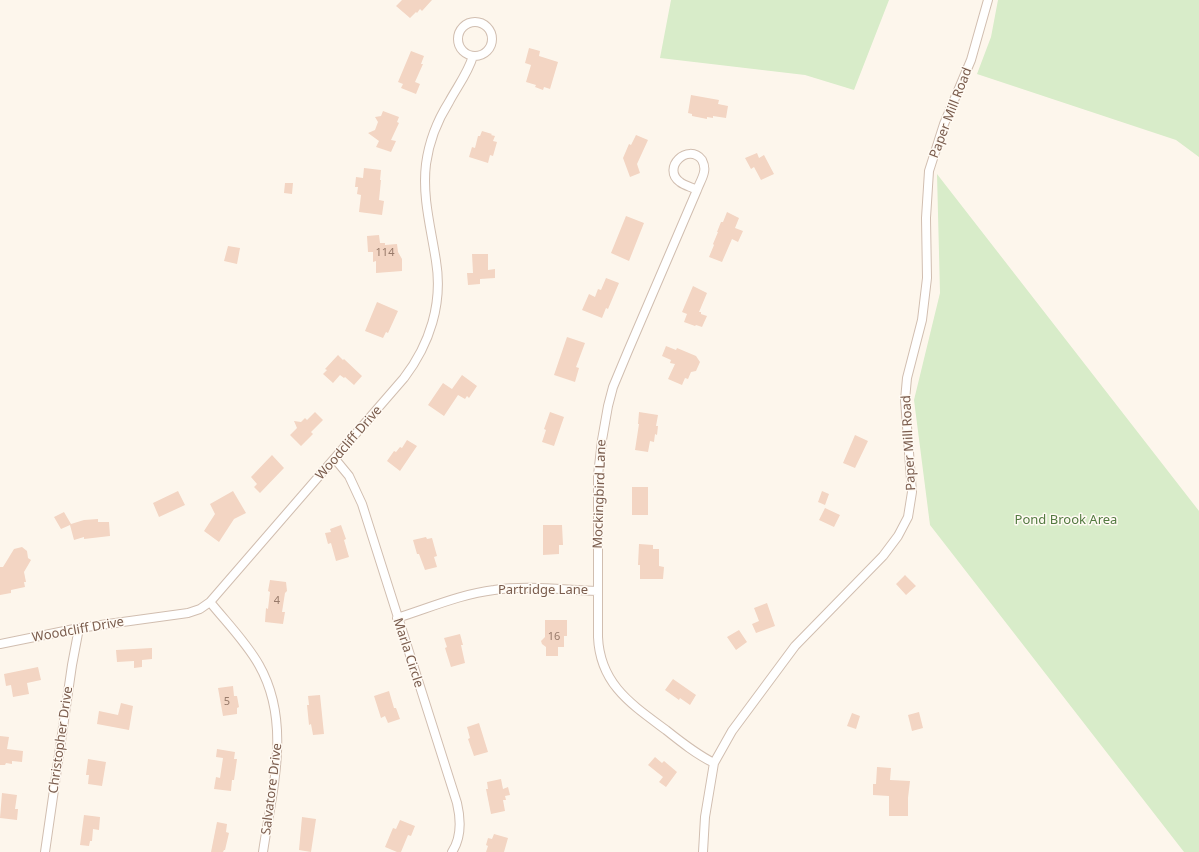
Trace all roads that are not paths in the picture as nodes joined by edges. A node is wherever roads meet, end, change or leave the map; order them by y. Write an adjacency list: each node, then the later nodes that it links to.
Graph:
1 (988, 0): 10 (street, Paper Mill Road)
2 (473, 56): 2 (street); 4 (street, Woodcliff Drive)
3 (697, 190): 3 (street, Mockingbird Lane); 5 (street, Mockingbird Lane)
4 (335, 459): 6 (street, Woodcliff Drive); 7 (street, Marla Circle)
5 (597, 591): 7 (street, Partridge Lane); 10 (street, Mockingbird Lane)
6 (210, 602): 8 (street, Woodcliff Drive); 12 (street, Salvatore Drive)
7 (397, 618): 13 (street, Marla Circle)
8 (79, 628): 9 (street, Woodcliff Drive); 11 (street, Christopher Drive)
9 (0, 644)
10 (714, 763): 14 (street, Paper Mill Road)
11 (45, 852)
12 (263, 852)
13 (452, 852)
14 (703, 852)

